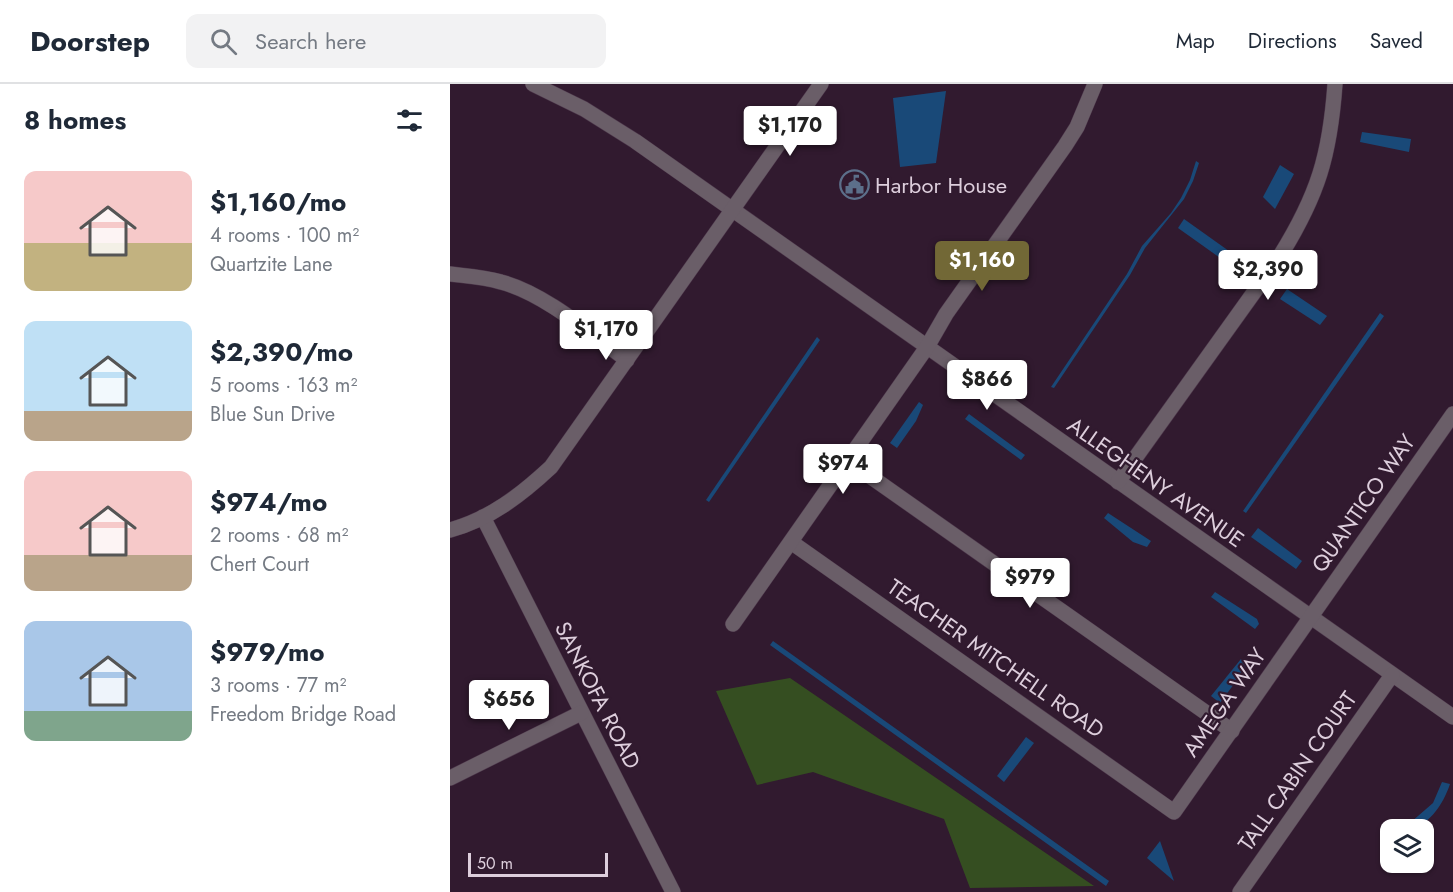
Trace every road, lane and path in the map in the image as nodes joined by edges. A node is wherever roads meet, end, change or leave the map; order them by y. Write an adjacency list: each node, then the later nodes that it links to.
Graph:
1 (533, 84): 5 (street, ALLEGHENY AVENUE)
2 (821, 84): 6 (street)
3 (1095, 84): 8 (street)
4 (1335, 84): 12 (street)
5 (557, 89): 6 (street, ALLEGHENY AVENUE)
6 (732, 211): 8 (street, ALLEGHENY AVENUE); 9 (street)
7 (450, 274): 9 (street)
8 (927, 347): 11 (street); 12 (street, ALLEGHENY AVENUE)
9 (627, 360): 13 (street)
10 (1453, 414): 16 (street, QUANTICO WAY)
11 (848, 460): 15 (street); 21 (street)
12 (1118, 482): 16 (street, ALLEGHENY AVENUE)
13 (483, 518): 14 (street); 19 (street, SANKOFA ROAD)
14 (450, 530)
15 (791, 542): 17 (street); 23 (street, TEACHER MITCHELL ROAD)
16 (1310, 618): 18 (street, ALLEGHENY AVENUE); 21 (street, AMEGA WAY)
17 (733, 624)
18 (1392, 675): 20 (street, ALLEGHENY AVENUE); 25 (street, TALL CABIN COURT)
19 (581, 713): 22 (street); 24 (street, SANKOFA ROAD)
20 (1453, 717)
21 (1232, 731): 23 (street, AMEGA WAY)
22 (450, 778)
23 (1174, 812)
24 (673, 892)
25 (1240, 892)

